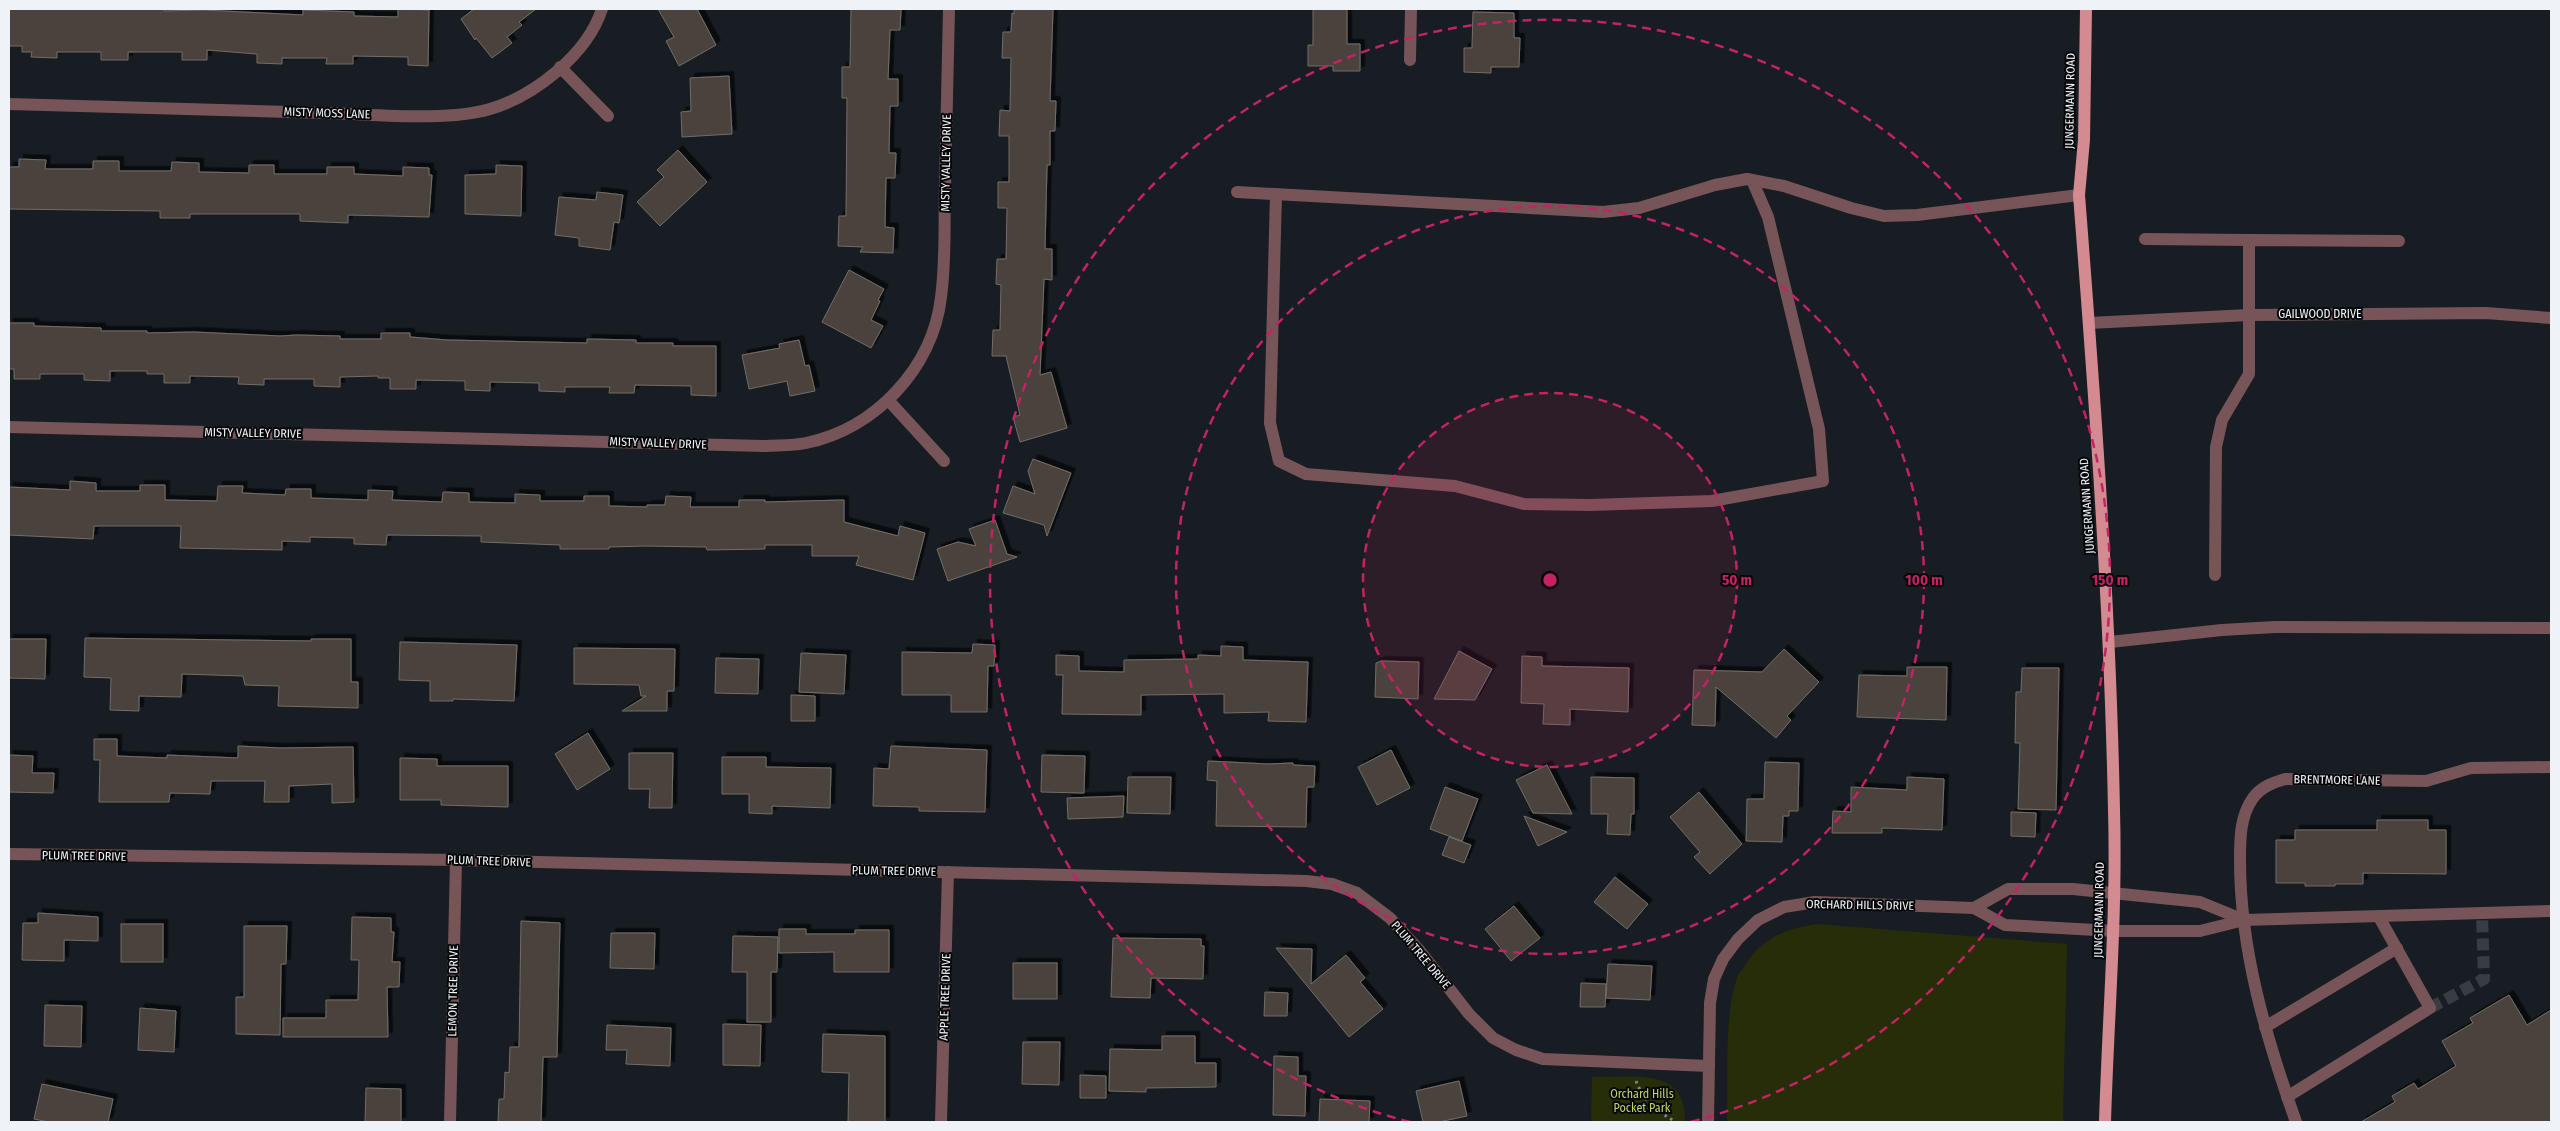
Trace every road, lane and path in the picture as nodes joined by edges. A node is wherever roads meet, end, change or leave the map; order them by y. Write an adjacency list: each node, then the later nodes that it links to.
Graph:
1 (602, 9): 6 (street, MISTY MOSS LANE)
2 (950, 9): 19 (street, MISTY VALLEY DRIVE)
3 (1411, 9): 5 (street)
4 (2086, 9): 12 (main road, JUNGERMANN ROAD)
5 (1410, 60)
6 (560, 68): 7 (street, MISTY MOSS LANE); 8 (street)
7 (9, 104)
8 (608, 116)
9 (1752, 180): 11 (street); 11 (street); 12 (street)
10 (1237, 192): 11 (street)
11 (1276, 194)
12 (2080, 195): 18 (main road, JUNGERMANN ROAD)
13 (2145, 239): 14 (street)
14 (2249, 240): 15 (street); 16 (street)
15 (2398, 241)
16 (2249, 315): 17 (street, GAILWOOD DRIVE); 18 (street, GAILWOOD DRIVE); 22 (street)
17 (2551, 318)
18 (2089, 322): 24 (main road, JUNGERMANN ROAD)
19 (888, 401): 20 (street, MISTY VALLEY DRIVE); 21 (street)
20 (9, 426)
21 (944, 461)
22 (2215, 575)
23 (2551, 628): 24 (street)
24 (2110, 642): 29 (main road, JUNGERMANN ROAD)
25 (2551, 767): 33 (street, BRENTMORE LANE)
26 (9, 854): 27 (street, PLUM TREE DRIVE)
27 (456, 860): 28 (street, PLUM TREE DRIVE); 40 (street, LEMON TREE DRIVE)
28 (948, 872): 37 (street, PLUM TREE DRIVE); 41 (street, APPLE TREE DRIVE)
29 (2113, 894): 30 (street); 33 (street); 34 (main road, JUNGERMANN ROAD)
30 (1974, 908): 34 (street, ORCHARD HILLS DRIVE); 38 (street, ORCHARD HILLS DRIVE)
31 (2551, 911): 32 (street)
32 (2379, 917): 33 (street); 35 (street)
33 (2244, 920): 34 (street); 36 (street, BRENTMORE LANE)
34 (2114, 931): 44 (main road, JUNGERMANN ROAD)
35 (2397, 948): 36 (street); 39 (street)
36 (2265, 1027): 39 (street, BRENTMORE LANE)
37 (1634, 1063): 38 (street, PLUM TREE DRIVE); 42 (path)
38 (1709, 1066): 43 (street, ORCHARD HILLS DRIVE)
39 (2287, 1097): 45 (street, BRENTMORE LANE)
40 (450, 1122)
41 (940, 1122)
42 (1676, 1122)
43 (1708, 1122)
44 (2105, 1122)
45 (2296, 1122)

